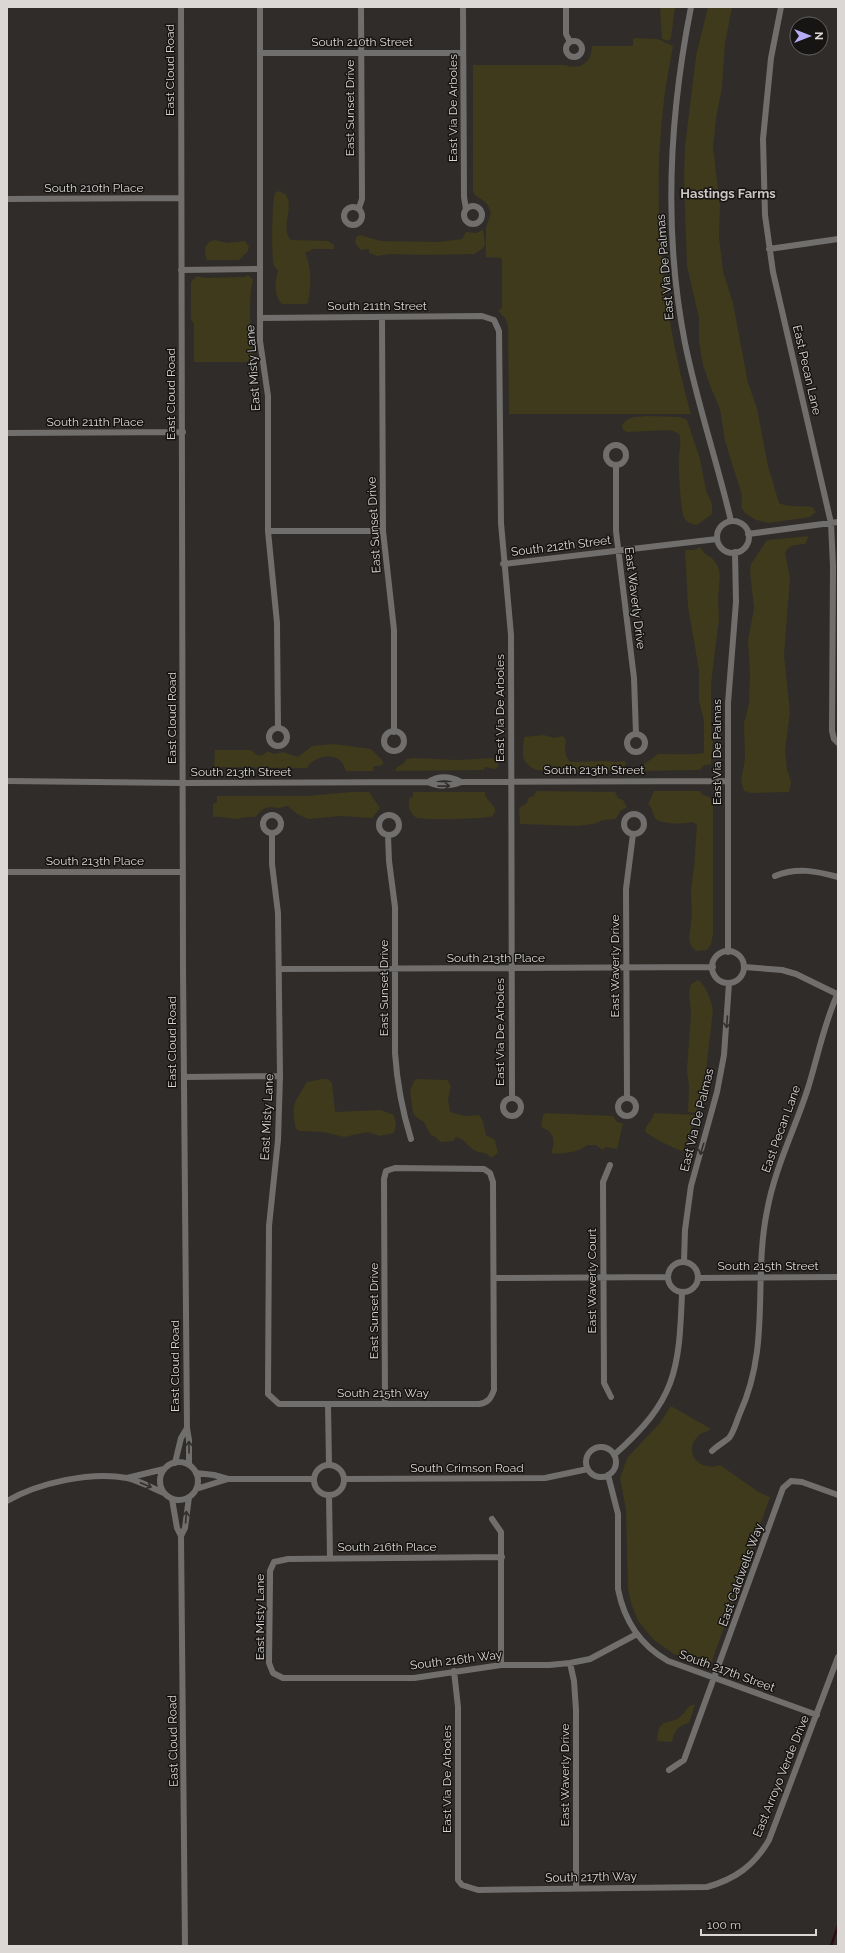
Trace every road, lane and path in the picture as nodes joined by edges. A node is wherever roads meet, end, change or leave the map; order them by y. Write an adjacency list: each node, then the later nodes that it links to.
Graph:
1 (181, 7): 12 (street, East Cloud Road)
2 (260, 7): 9 (street, East Misty Lane)
3 (361, 7): 11 (street, East Sunset Drive)
4 (463, 7): 10 (street, East Via De Arboles)
5 (566, 7): 8 (street)
6 (691, 7): 26 (street, East Via De Palmas)
7 (781, 7): 17 (street, East Pecan Lane)
8 (570, 42)
9 (260, 53): 11 (street, South 210th Street); 18 (street, East Misty Lane)
10 (463, 53): 11 (street, South 210th Street); 15 (street, East Via De Arboles)
11 (361, 54): 14 (street, East Sunset Drive)
12 (182, 198): 13 (street, South 210th Place); 19 (street, East Cloud Road)
13 (7, 199)
14 (359, 208)
15 (466, 209)
16 (838, 239): 17 (street)
17 (769, 249): 28 (street, East Pecan Lane)
18 (260, 269): 19 (street); 21 (street, East Misty Lane)
19 (182, 270): 23 (street, East Cloud Road)
20 (382, 317): 21 (street, South 211th Street); 22 (street, South 211th Street); 30 (street, East Sunset Drive)
21 (260, 318): 29 (street, East Misty Lane)
22 (494, 320): 35 (street, East Via De Arboles)
23 (183, 432): 24 (street, South 211th Place); 43 (street, East Cloud Road)
24 (7, 433)
25 (616, 465): 33 (street, East Waverly Drive)
26 (731, 521): 31 (street); 32 (street)
27 (838, 522): 28 (street)
28 (831, 523): 31 (street); 39 (street, East Pecan Lane)
29 (268, 531): 30 (street); 36 (street, East Misty Lane)
30 (383, 531): 37 (street, East Sunset Drive)
31 (748, 534): 34 (street)
32 (717, 539): 33 (street, South 212th Street); 34 (street)
33 (618, 550): 35 (street, South 212th Street); 38 (street, East Waverly Drive)
34 (735, 552): 41 (street, East Via De Palmas)
35 (503, 564): 42 (street, East Via De Arboles)
36 (278, 728)
37 (394, 732)
38 (636, 734)
39 (836, 741)
40 (7, 781): 43 (street, South 213th Street)
41 (728, 781): 42 (street, South 213th Street); 51 (street, East Via De Palmas)
42 (511, 782): 43 (street, South 213th Street); 57 (street, East Via De Arboles)
43 (183, 783): 48 (street, East Cloud Road)
44 (272, 833): 55 (street, East Misty Lane)
45 (633, 834): 54 (street, East Waverly Drive)
46 (388, 835): 56 (street, East Sunset Drive)
47 (7, 872): 48 (street, South 213th Place)
48 (183, 872): 61 (street, East Cloud Road)
49 (775, 876): 50 (street)
50 (838, 877)
51 (728, 952): 52 (street); 53 (street)
52 (713, 967): 54 (street, South 213th Place); 58 (street)
53 (744, 967): 58 (street); 59 (street)
54 (626, 968): 57 (street, South 213th Place); 63 (street, East Waverly Drive)
55 (280, 969): 56 (street, South 213th Place); 60 (street, East Misty Lane)
56 (396, 969): 57 (street, South 213th Place); 64 (street, East Sunset Drive)
57 (511, 969): 62 (street, East Via De Arboles)
58 (728, 983): 66 (street, East Via De Palmas, one-way to 66)
59 (838, 993): 69 (street, East Pecan Lane)
60 (280, 1076): 61 (street); 75 (street, East Misty Lane)
61 (184, 1077): 78 (street, East Cloud Road)
62 (512, 1098)
63 (626, 1098)
64 (411, 1139)
65 (610, 1165): 67 (street, East Waverly Court)
66 (684, 1262): 68 (street); 72 (street)
67 (603, 1277): 68 (street); 71 (street); 74 (street, East Waverly Court)
68 (668, 1277): 73 (street)
69 (762, 1277): 70 (street, South 215th Street); 72 (street, South 215th Street); 79 (street, East Pecan Lane)
70 (838, 1277)
71 (494, 1278): 76 (street, South 215th Way); 76 (street, East Sunset Drive)
72 (698, 1278): 73 (street)
73 (682, 1293): 80 (street)
74 (611, 1397)
75 (274, 1400): 77 (street, South 215th Way)
76 (385, 1404): 77 (street, South 215th Way)
77 (328, 1405): 82 (street)
78 (187, 1428): 81 (street, East Cloud Road); 83 (street, East Cloud Road, one-way to 78)
79 (712, 1451)
80 (614, 1455): 85 (street); 87 (street)
81 (175, 1462): 83 (street); 84 (street)
82 (329, 1464): 90 (street); 91 (street)
83 (189, 1465): 86 (street)
84 (164, 1469): 88 (street); 93 (street)
85 (588, 1469): 87 (street); 91 (street, South Crimson Road)
86 (196, 1473): 89 (street); 92 (street)
87 (608, 1475): 104 (street)
88 (126, 1478): 93 (street, one-way to 93); 98 (street)
89 (228, 1479): 90 (street); 92 (street)
90 (314, 1479): 94 (street)
91 (345, 1479): 94 (street)
92 (196, 1489): 96 (street)
93 (164, 1493): 97 (street)
94 (329, 1495): 102 (street)
95 (838, 1495): 110 (street, East Caldwells Way)
96 (189, 1497): 97 (street); 100 (street, East Cloud Road, one-way to 96)
97 (172, 1499): 100 (street, East Cloud Road)
98 (7, 1501)
99 (492, 1519): 101 (street)
100 (182, 1536): 116 (street, East Cloud Road)
101 (502, 1557): 102 (street, South 216th Place); 107 (street)
102 (330, 1558): 103 (street, South 216th Place)
103 (274, 1562): 109 (street, East Misty Lane)
104 (636, 1634): 106 (street, South 216th Way); 110 (street, South 217th Street)
105 (838, 1657): 111 (street, East Arroyo Verde Drive)
106 (570, 1663): 107 (street, South 216th Way); 115 (street, East Waverly Drive)
107 (501, 1665): 108 (street, South 216th Way)
108 (454, 1671): 109 (street, South 216th Way); 114 (street, East Via De Arboles)
109 (273, 1673)
110 (715, 1678): 111 (street, South 217th Street); 112 (street, East Caldwells Way)
111 (817, 1715): 113 (street, East Arroyo Verde Drive)
112 (669, 1770)
113 (720, 1883): 115 (street, South 217th Way)
114 (462, 1886): 115 (street, South 217th Way)
115 (576, 1887)
116 (185, 1946)

